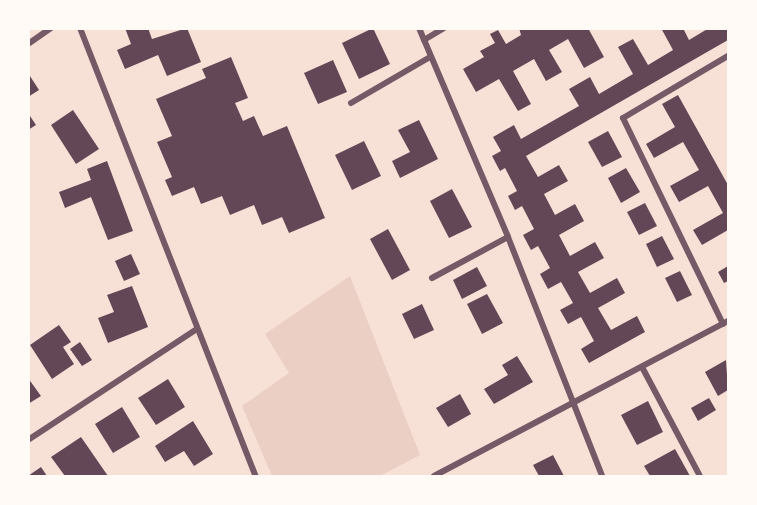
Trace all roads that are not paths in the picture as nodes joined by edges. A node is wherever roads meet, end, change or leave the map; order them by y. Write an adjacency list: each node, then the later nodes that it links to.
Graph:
1 (51, 28): 6 (street)
2 (80, 28): 13 (street)
3 (419, 28): 5 (street)
4 (444, 28): 5 (street)
5 (424, 40): 8 (street)
6 (28, 44)
7 (729, 56): 12 (street)
8 (430, 57): 9 (street); 10 (street)
9 (351, 103)
10 (508, 237): 11 (street); 15 (street)
11 (432, 278)
12 (726, 323): 14 (street)
13 (197, 329): 16 (street); 17 (street)
14 (642, 367): 15 (street); 20 (street)
15 (573, 402): 18 (street); 19 (street)
16 (28, 440)
17 (256, 477)
18 (434, 477)
19 (602, 477)
20 (700, 477)

